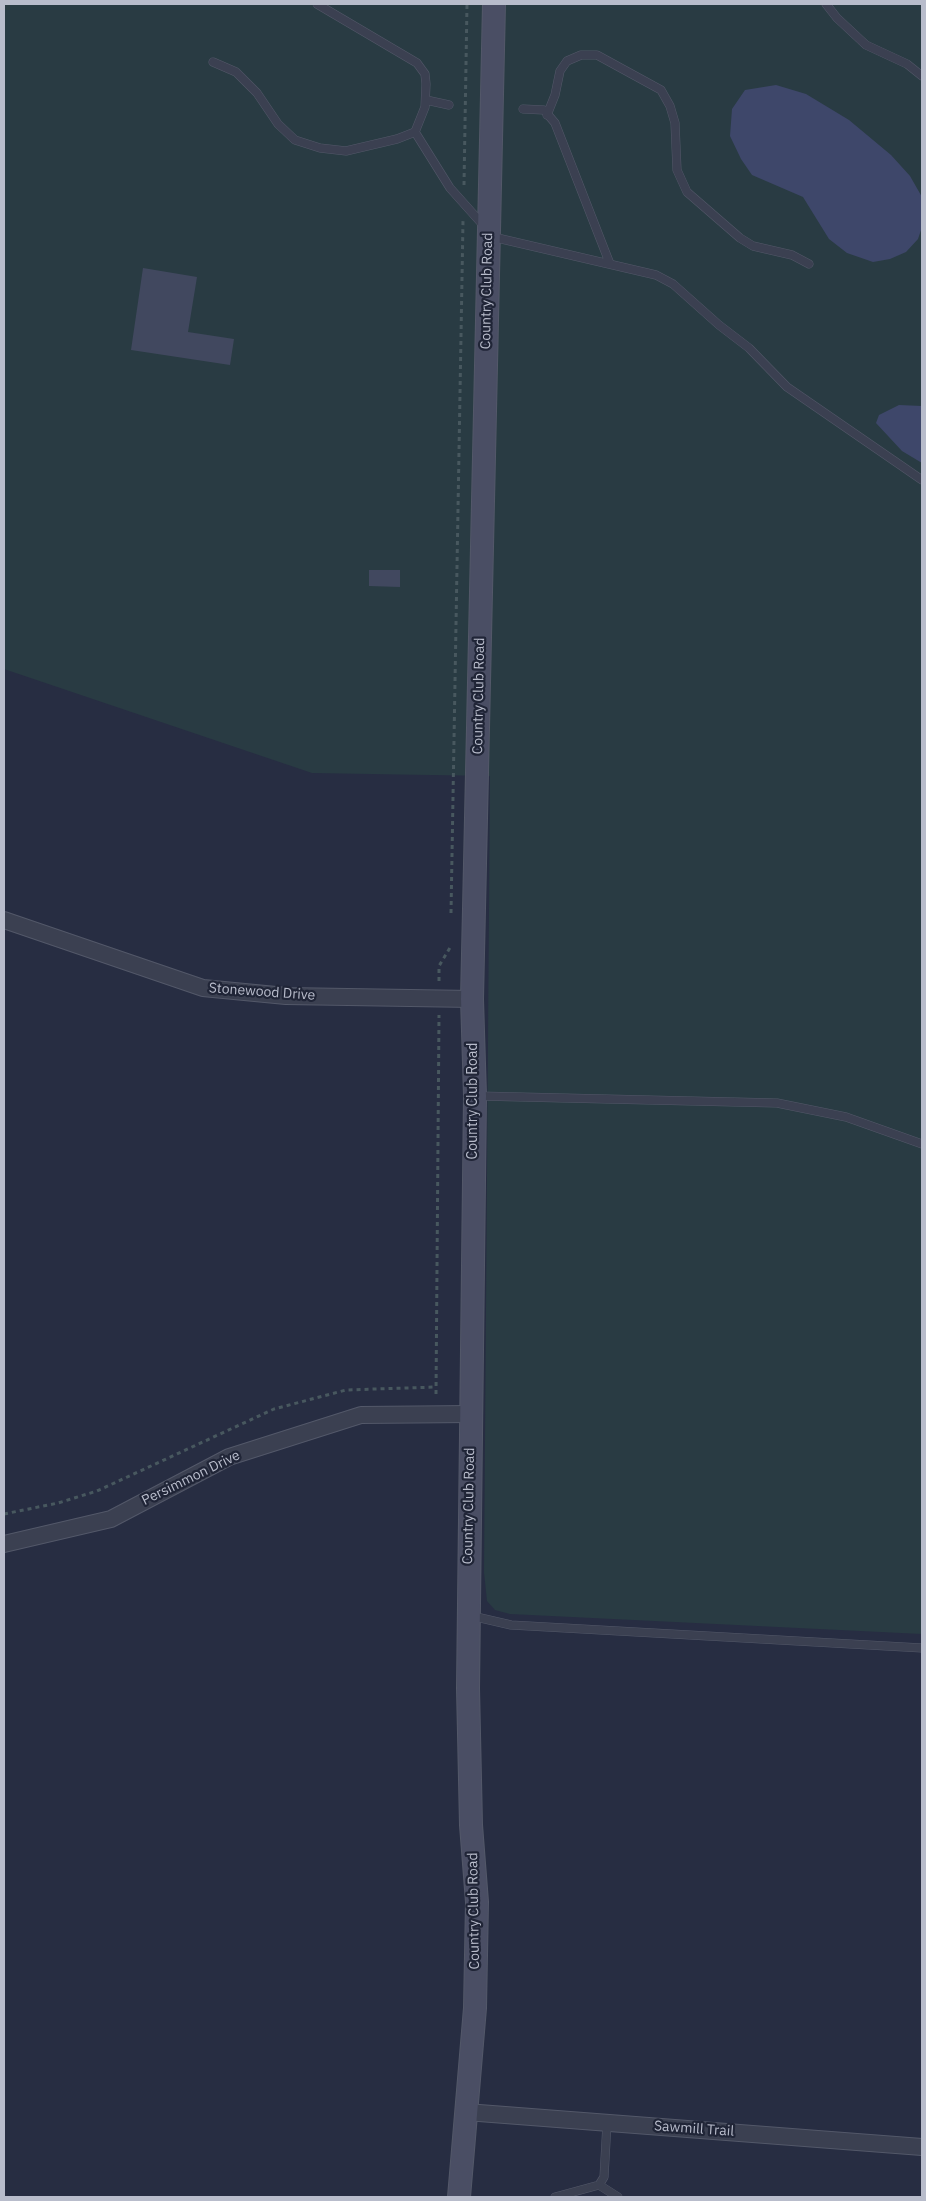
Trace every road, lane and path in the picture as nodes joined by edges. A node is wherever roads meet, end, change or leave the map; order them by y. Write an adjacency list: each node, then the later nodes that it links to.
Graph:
1 (317, 4): 7 (lane)
2 (467, 4): 12 (path)
3 (494, 4): 13 (street, Country Club Road)
4 (826, 4): 6 (lane)
5 (213, 62): 11 (lane)
6 (922, 76)
7 (426, 100): 8 (lane); 11 (lane)
8 (449, 105)
9 (523, 109): 10 (lane)
10 (548, 114): 14 (lane); 15 (lane)
11 (415, 132): 12 (lane)
12 (464, 202): 13 (lane); 17 (path)
13 (489, 233): 14 (lane); 21 (street, Country Club Road)
14 (610, 264): 16 (lane)
15 (809, 264)
16 (922, 480)
17 (451, 918)
18 (4, 920): 20 (street, Stonewood Drive)
19 (451, 938): 20 (path)
20 (439, 998): 21 (street, Stonewood Drive); 24 (path)
21 (472, 999): 22 (street, Country Club Road)
22 (475, 1096): 23 (lane); 25 (street, Country Club Road)
23 (922, 1144)
24 (436, 1394)
25 (470, 1414): 26 (street, Persimmon Drive); 27 (street, Country Club Road)
26 (4, 1544)
27 (470, 1616): 28 (lane); 29 (street, Country Club Road)
28 (922, 1648)
29 (466, 2112): 30 (street, Sawmill Trail); 33 (street, Country Club Road)
30 (606, 2123): 31 (street, Sawmill Trail); 32 (lane)
31 (922, 2147)
32 (599, 2185): 34 (lane); 35 (lane)
33 (459, 2197)
34 (555, 2197)
35 (618, 2197)

